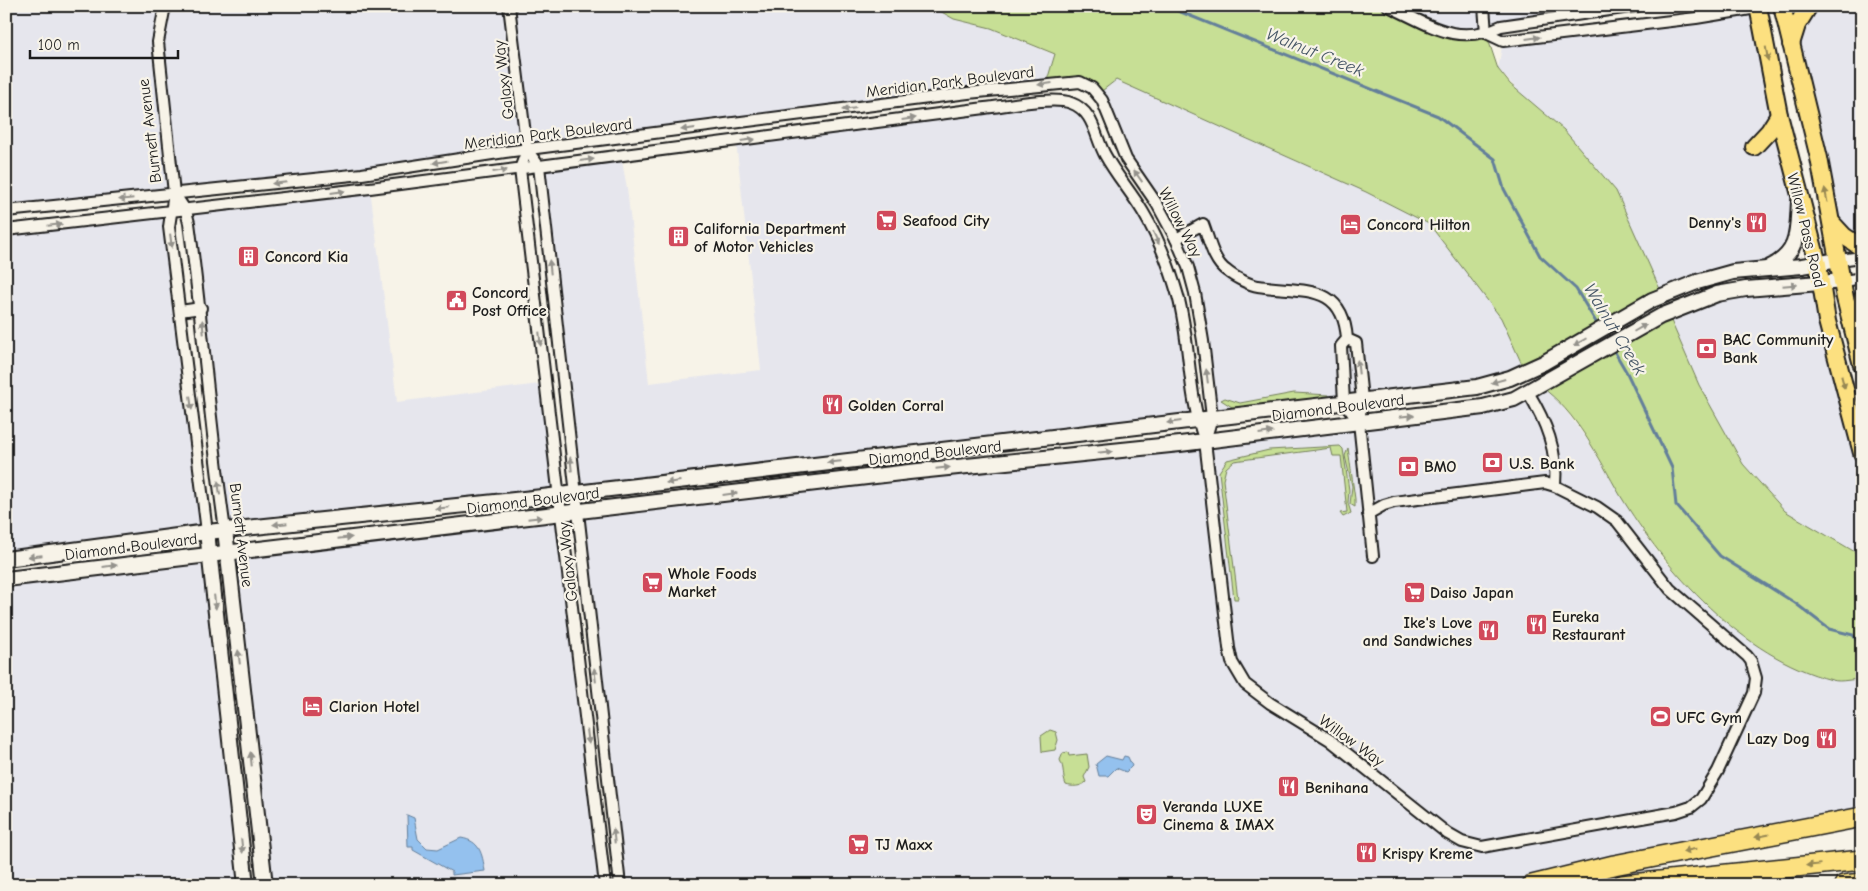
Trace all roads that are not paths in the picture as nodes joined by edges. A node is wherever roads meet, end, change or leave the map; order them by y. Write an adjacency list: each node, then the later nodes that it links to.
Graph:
1 (164, 6): 18 (street, Burnett Avenue)
2 (509, 6): 15 (street, Galaxy Way)
3 (1388, 6): 9 (street)
4 (1484, 6): 9 (street)
5 (1637, 6): 9 (street)
6 (1782, 6): 10 (main road, Willow Pass Road)
7 (1809, 6): 10 (main road)
8 (1761, 7): 9 (street, one-way to 8); 13 (main road, Willow Pass Road, one-way to 13)
9 (1486, 33)
10 (1792, 44): 23 (main road, Willow Pass Road, one-way to 10)
11 (1092, 88): 15 (street, Meridian Park Boulevard, one-way to 15); 25 (street, Willow Way, one-way to 11)
12 (1079, 106): 16 (street, Meridian Park Boulevard, one-way to 12); 46 (street, Willow Way, one-way to 46)
13 (1778, 116): 14 (main road); 19 (main road, Willow Pass Road)
14 (1754, 147)
15 (526, 150): 16 (street); 17 (street, Galaxy Way); 18 (street, Meridian Park Boulevard, one-way to 18)
16 (539, 166): 17 (street, Meridian Park Boulevard); 51 (street, Galaxy Way, one-way to 16)
17 (520, 169): 20 (street, Meridian Park Boulevard, one-way to 17); 52 (street, Galaxy Way, one-way to 52)
18 (174, 193): 20 (street, Burnett Avenue); 21 (street, Meridian Park Boulevard, one-way to 21); 22 (street, Burnett Avenue)
19 (1800, 198): 29 (main road, Willow Pass Road); 30 (main road)
20 (186, 211): 22 (street, Meridian Park Boulevard); 37 (street, Burnett Avenue)
21 (6, 212)
22 (172, 213): 24 (street, Meridian Park Boulevard, one-way to 22); 38 (street, Burnett Avenue, one-way to 38)
23 (1832, 223): 26 (main road); 28 (main road, Willow Pass Road)
24 (6, 230)
25 (1176, 238): 39 (street); 45 (street, Willow Way, one-way to 25)
26 (1862, 248)
27 (1862, 257): 28 (street)
28 (1839, 260): 29 (main road, Diamond Boulevard); 33 (main road, Willow Pass Road)
29 (1818, 264): 30 (main road, Diamond Boulevard); 34 (main road, Willow Pass Road)
30 (1766, 269): 31 (main road, Diamond Boulevard)
31 (1746, 270): 35 (main road); 43 (main road, Diamond Boulevard, one-way to 43)
32 (1862, 278): 33 (street)
33 (1844, 281): 34 (main road, Diamond Boulevard); 40 (main road, Willow Pass Road)
34 (1821, 283): 35 (main road, Diamond Boulevard, one-way to 34); 49 (main road, Willow Pass Road, one-way to 49)
35 (1710, 297): 42 (main road, Diamond Boulevard, one-way to 35)
36 (1862, 299): 40 (main road)
37 (201, 308): 38 (street); 56 (street, Burnett Avenue, one-way to 37)
38 (180, 311): 57 (street, Burnett Avenue, one-way to 57)
39 (1347, 338): 43 (street, one-way to 39); 44 (street)
40 (1857, 342): 41 (main road, Willow Pass Road)
41 (1862, 365)
42 (1528, 392): 47 (main road, Diamond Boulevard, one-way to 42); 50 (street)
43 (1362, 400): 44 (main road, Diamond Boulevard); 47 (street)
44 (1344, 402): 45 (main road, Diamond Boulevard); 47 (street)
45 (1212, 417): 46 (main road, Diamond Boulevard); 48 (street, Willow Way)
46 (1196, 419): 48 (street, Willow Way); 51 (main road, Diamond Boulevard, one-way to 51)
47 (1359, 422): 48 (main road, Diamond Boulevard, one-way to 47); 55 (street)
48 (1205, 441): 50 (street, Willow Way); 53 (main road, Diamond Boulevard, one-way to 48)
49 (1862, 453)
50 (1555, 486): 55 (street)
51 (575, 493): 52 (main road, Diamond Boulevard); 53 (street, Galaxy Way)
52 (560, 495): 54 (street, Galaxy Way); 56 (main road, Diamond Boulevard, one-way to 56)
53 (577, 512): 54 (main road, Diamond Boulevard); 63 (street, Galaxy Way)
54 (562, 514): 58 (main road, Diamond Boulevard, one-way to 54); 64 (street, Galaxy Way)
55 (1368, 514): 60 (street)
56 (225, 530): 57 (main road, Diamond Boulevard); 58 (main road, Burnett Avenue)
57 (207, 532): 59 (main road, Burnett Avenue); 61 (main road, Diamond Boulevard, one-way to 61)
58 (227, 551): 59 (main road, Diamond Boulevard); 69 (main road, Burnett Avenue, one-way to 58)
59 (209, 554): 62 (main road, Diamond Boulevard, one-way to 59); 68 (main road, Burnett Avenue, one-way to 68)
60 (1373, 556)
61 (6, 559)
62 (6, 580)
63 (592, 655): 64 (street); 71 (street, Galaxy Way, one-way to 63)
64 (579, 656): 70 (street, Galaxy Way, one-way to 70)
65 (1862, 817): 72 (highway, one-way to 72)
66 (1862, 860): 73 (highway, one-way to 73)
67 (1862, 883): 74 (highway)
68 (246, 885)
69 (265, 885)
70 (605, 885)
71 (620, 885)
72 (1532, 885)
73 (1622, 885)
74 (1844, 885)

